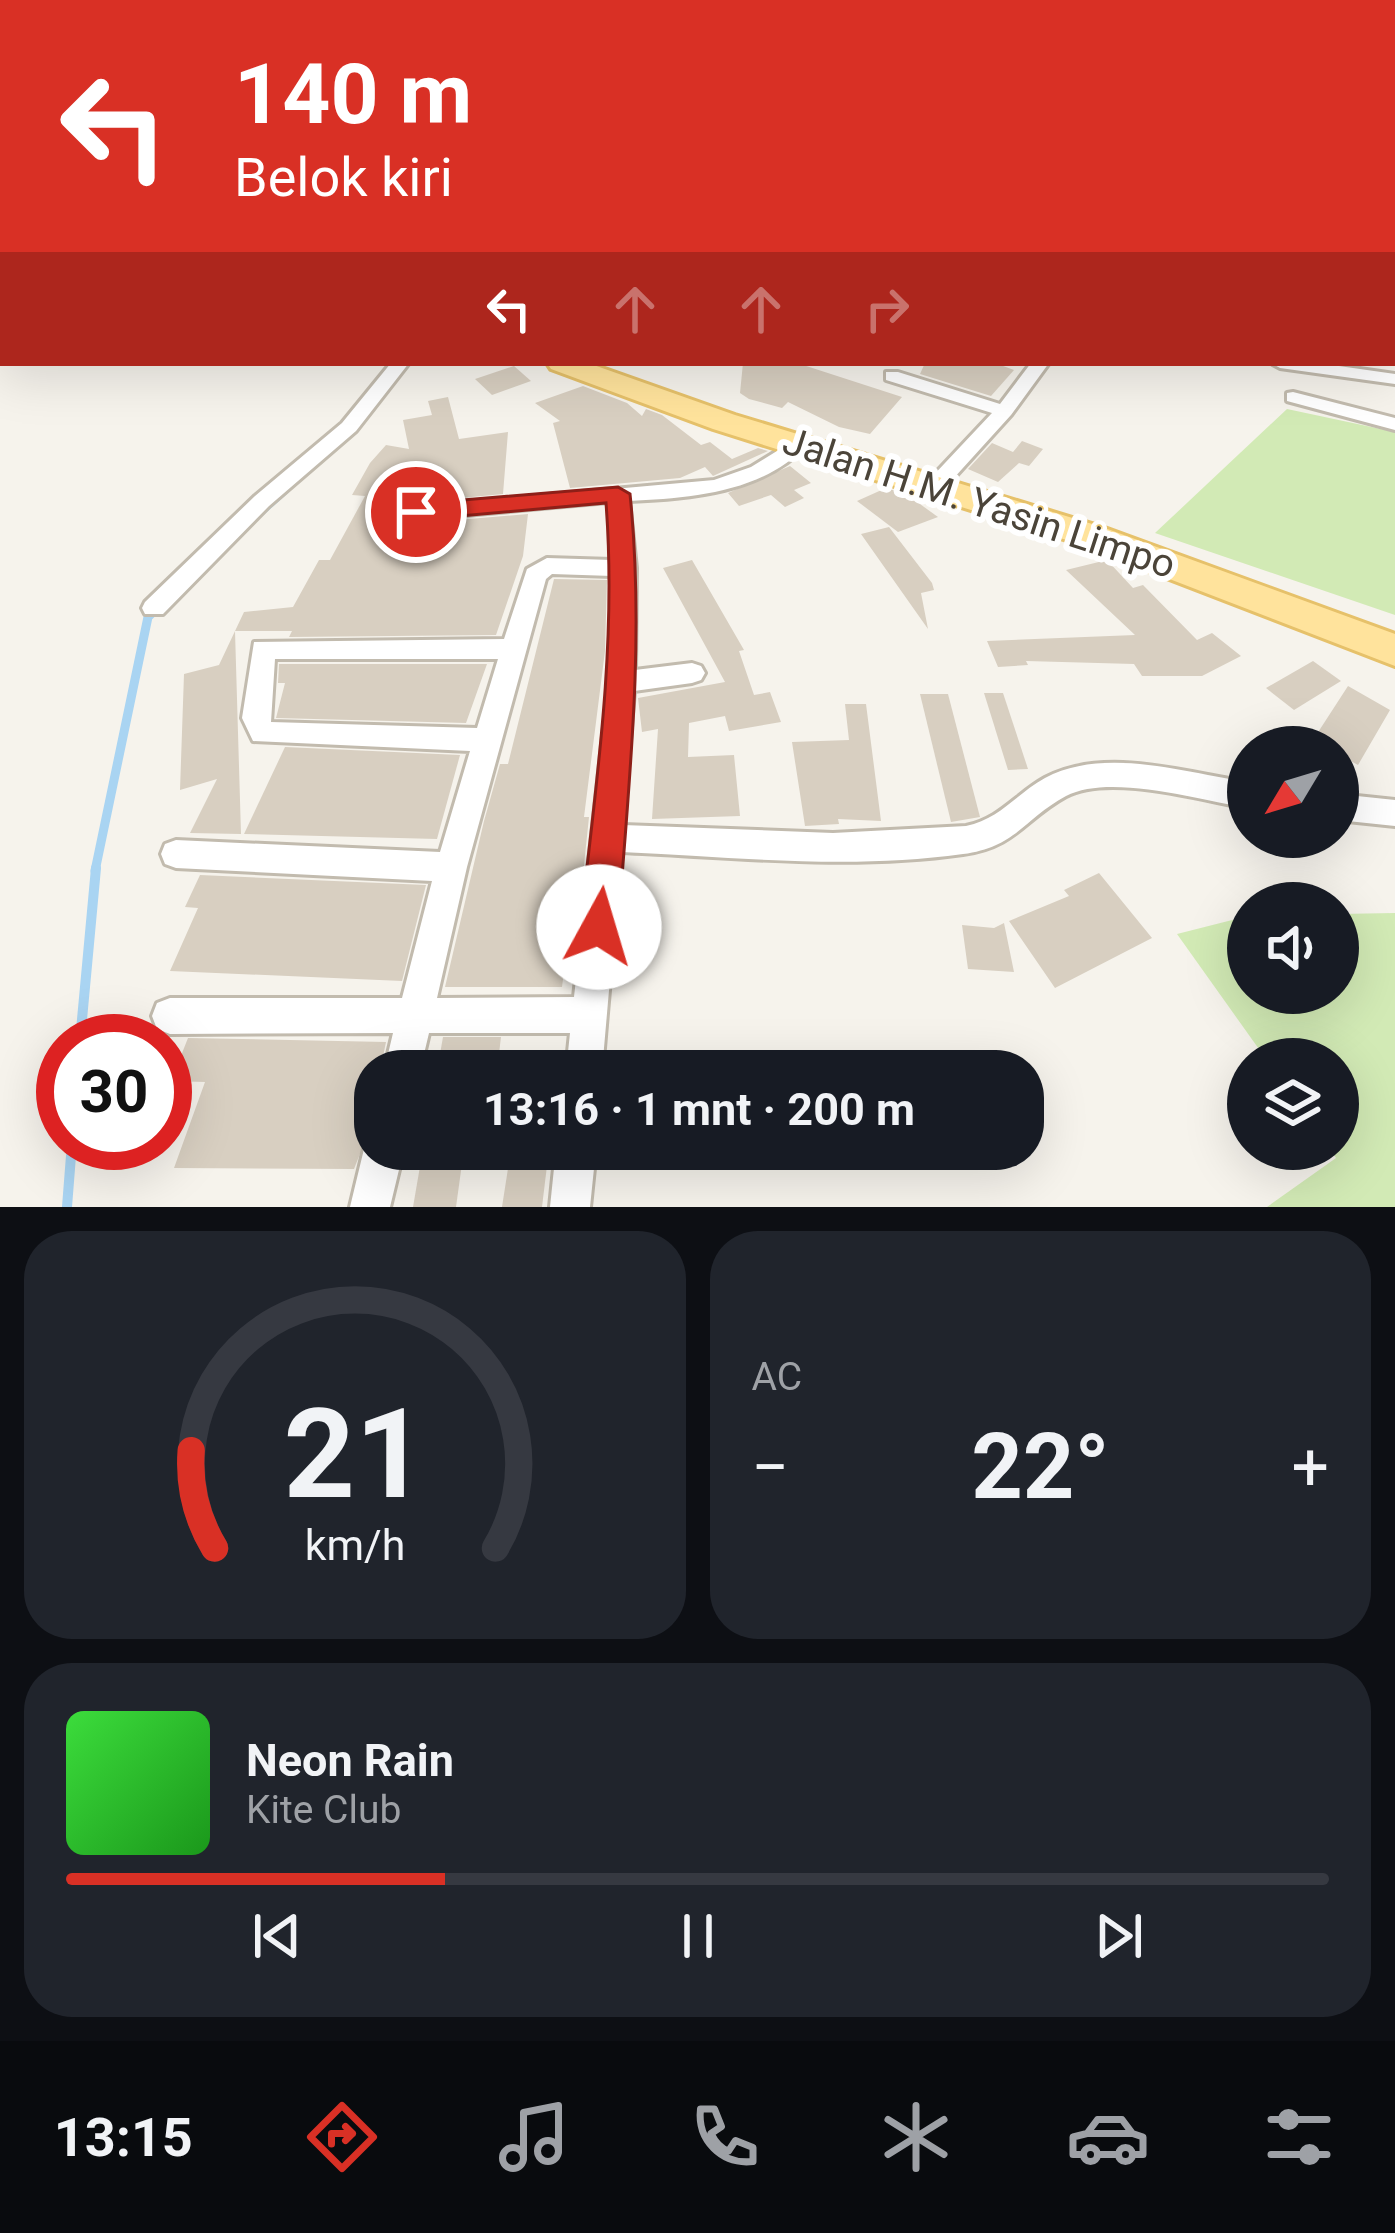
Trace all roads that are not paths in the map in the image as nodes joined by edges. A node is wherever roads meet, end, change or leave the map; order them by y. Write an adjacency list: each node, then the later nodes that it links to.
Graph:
1 (398, 366): 15 (street)
2 (570, 366): 10 (main road, Jalan H.M. Yasin Limpo)
3 (1038, 366): 8 (street)
4 (1302, 366): 6 (street)
5 (892, 376): 8 (street)
6 (1395, 379)
7 (1293, 397): 9 (street)
8 (1004, 412): 11 (street)
9 (1395, 424)
10 (798, 444): 11 (main road, Jalan H.M. Yasin Limpo); 12 (street)
11 (936, 485): 17 (main road, Jalan H.M. Yasin Limpo)
12 (618, 494): 13 (street); 14 (street)
13 (387, 515)
14 (625, 568): 16 (street); 19 (street)
15 (154, 608)
16 (511, 649): 20 (street); 20 (street)
17 (1395, 650)
18 (692, 673): 19 (street)
19 (622, 682): 24 (street)
20 (490, 740): 26 (street)
21 (1227, 793): 24 (street)
22 (1359, 809): 23 (street)
23 (1395, 814)
24 (609, 838): 28 (street)
25 (176, 854): 26 (street)
26 (452, 867): 27 (street)
27 (416, 1015): 28 (street); 29 (street); 30 (street)
28 (590, 1015): 31 (street)
29 (192, 1016)
30 (407, 1050)
31 (586, 1050)
32 (379, 1170): 34 (street)
33 (574, 1170): 35 (street)
34 (370, 1207)
35 (570, 1207)

